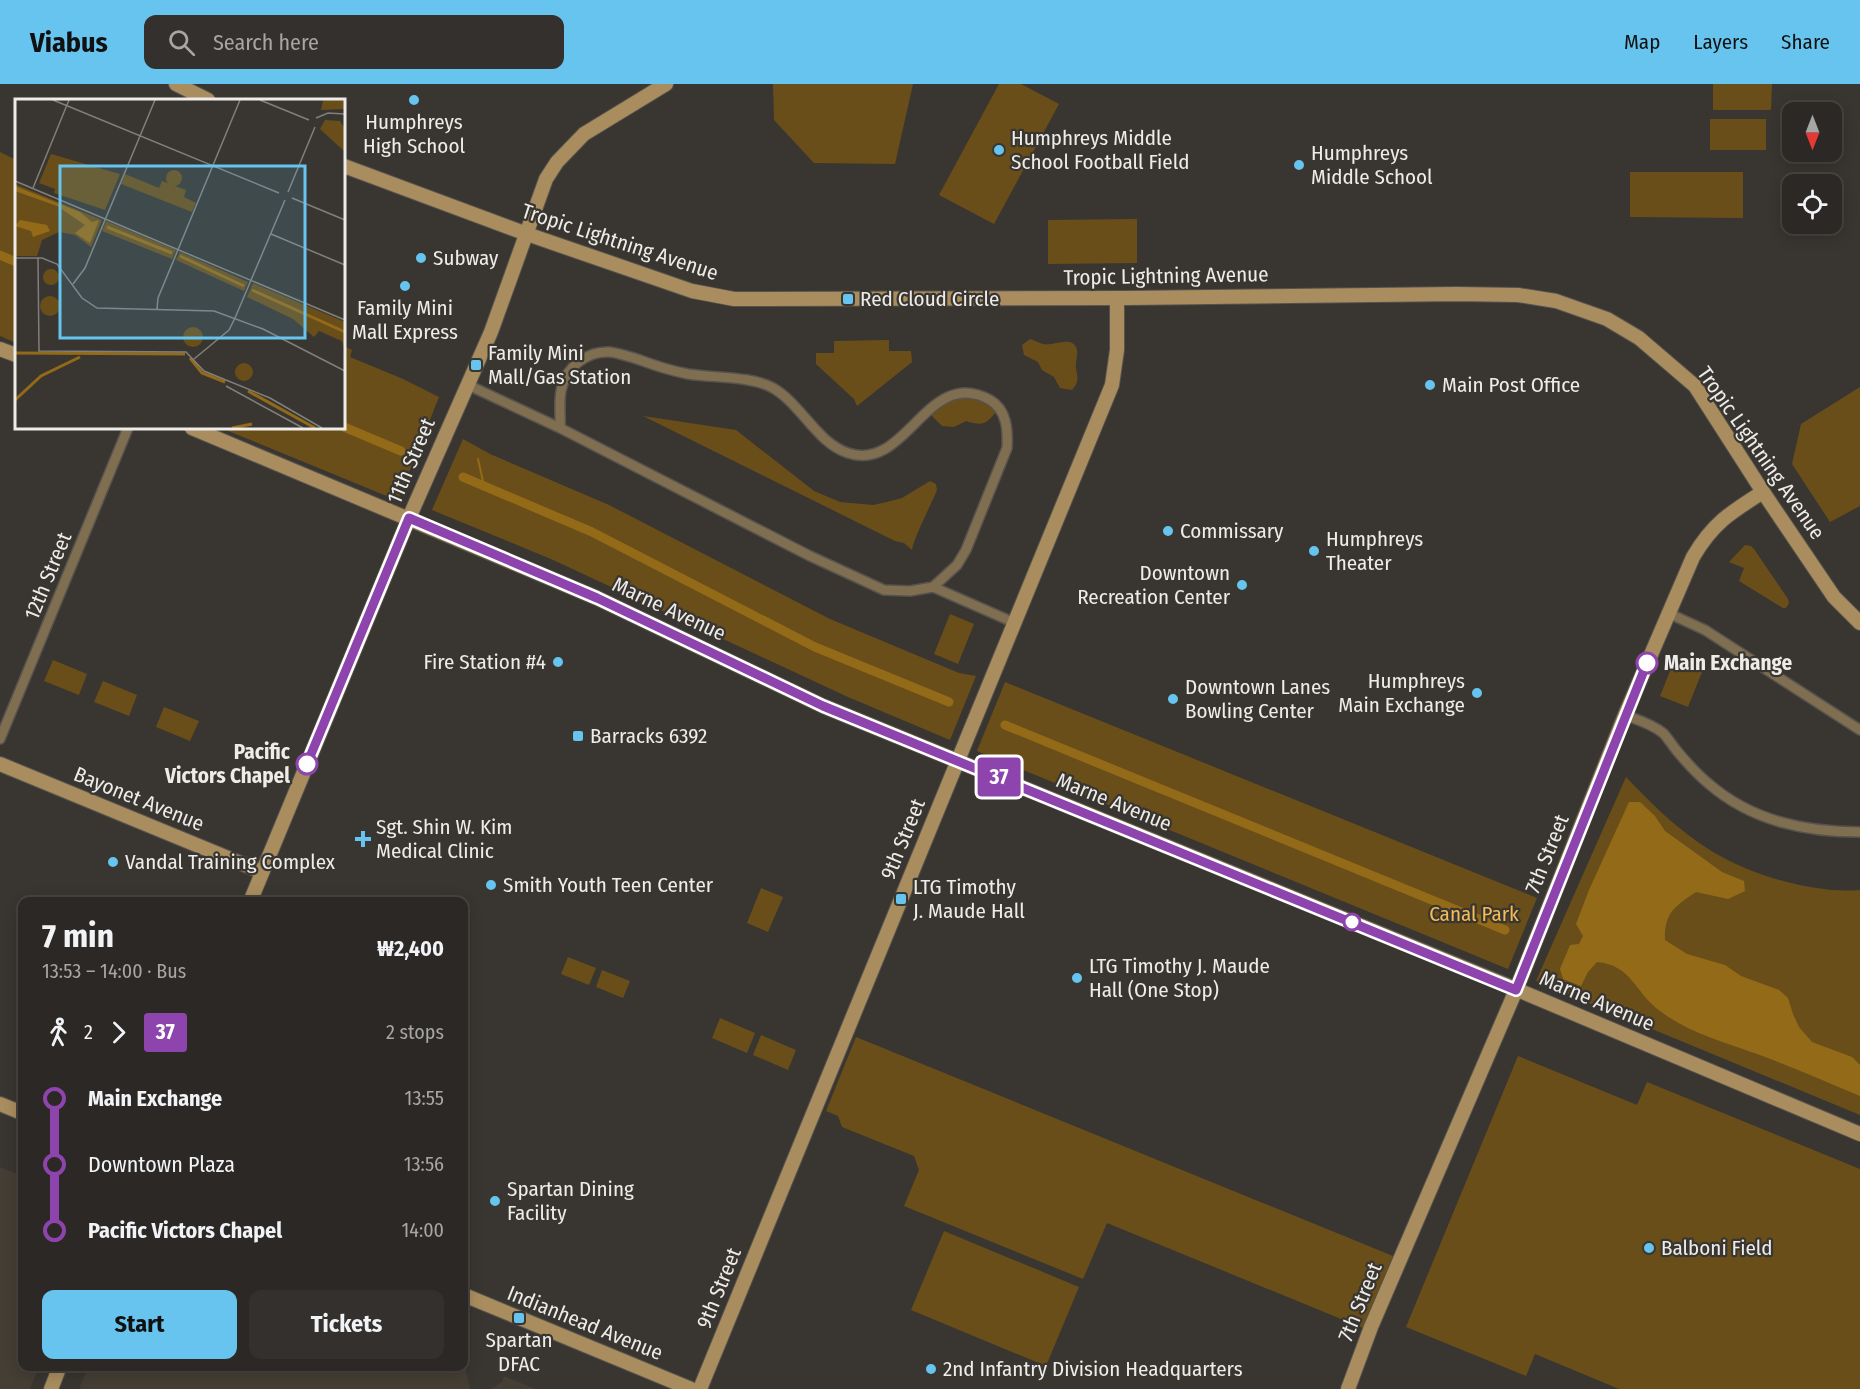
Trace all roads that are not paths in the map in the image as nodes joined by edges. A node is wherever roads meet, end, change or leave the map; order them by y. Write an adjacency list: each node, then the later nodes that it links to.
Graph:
1 (176, 84): 3 (street)
2 (666, 84): 5 (street, 11th Street)
3 (206, 99)
4 (345, 166): 5 (street, Tropic Lightning Avenue)
5 (527, 234): 6 (street, Tropic Lightning Avenue); 9 (street, 11th Street)
6 (1118, 298): 13 (street, Tropic Lightning Avenue); 17 (street, 9th Street)
7 (0, 349): 8 (street)
8 (15, 355)
9 (468, 385): 10 (street); 14 (street, 11th Street)
10 (560, 428): 15 (street); 15 (street)
11 (128, 429): 21 (street, 12th Street)
12 (194, 429): 14 (street, Marne Avenue)
13 (1763, 492): 16 (street, 7th Street); 18 (street, Tropic Lightning Avenue)
14 (409, 518): 22 (street, Marne Avenue); 25 (street, 11th Street)
15 (933, 587): 17 (street)
16 (1668, 613): 19 (street, 7th Street); 20 (street)
17 (1015, 623): 22 (street, 9th Street)
18 (1860, 623)
19 (1625, 716): 24 (street); 27 (street, 7th Street)
20 (1860, 730)
21 (0, 739)
22 (958, 760): 27 (street, Marne Avenue); 35 (street, 9th Street)
23 (0, 764): 25 (street, Bayonet Avenue)
24 (1860, 832)
25 (262, 872): 26 (street, 11th Street)
26 (252, 897)
27 (1516, 990): 30 (street, Marne Avenue); 36 (street, 7th Street)
28 (0, 1104): 29 (street)
29 (18, 1111)
30 (1860, 1134)
31 (468, 1297): 34 (street, Indianhead Avenue)
32 (58, 1371): 33 (street)
33 (51, 1389)
34 (691, 1389)
35 (700, 1389)
36 (1348, 1389)

